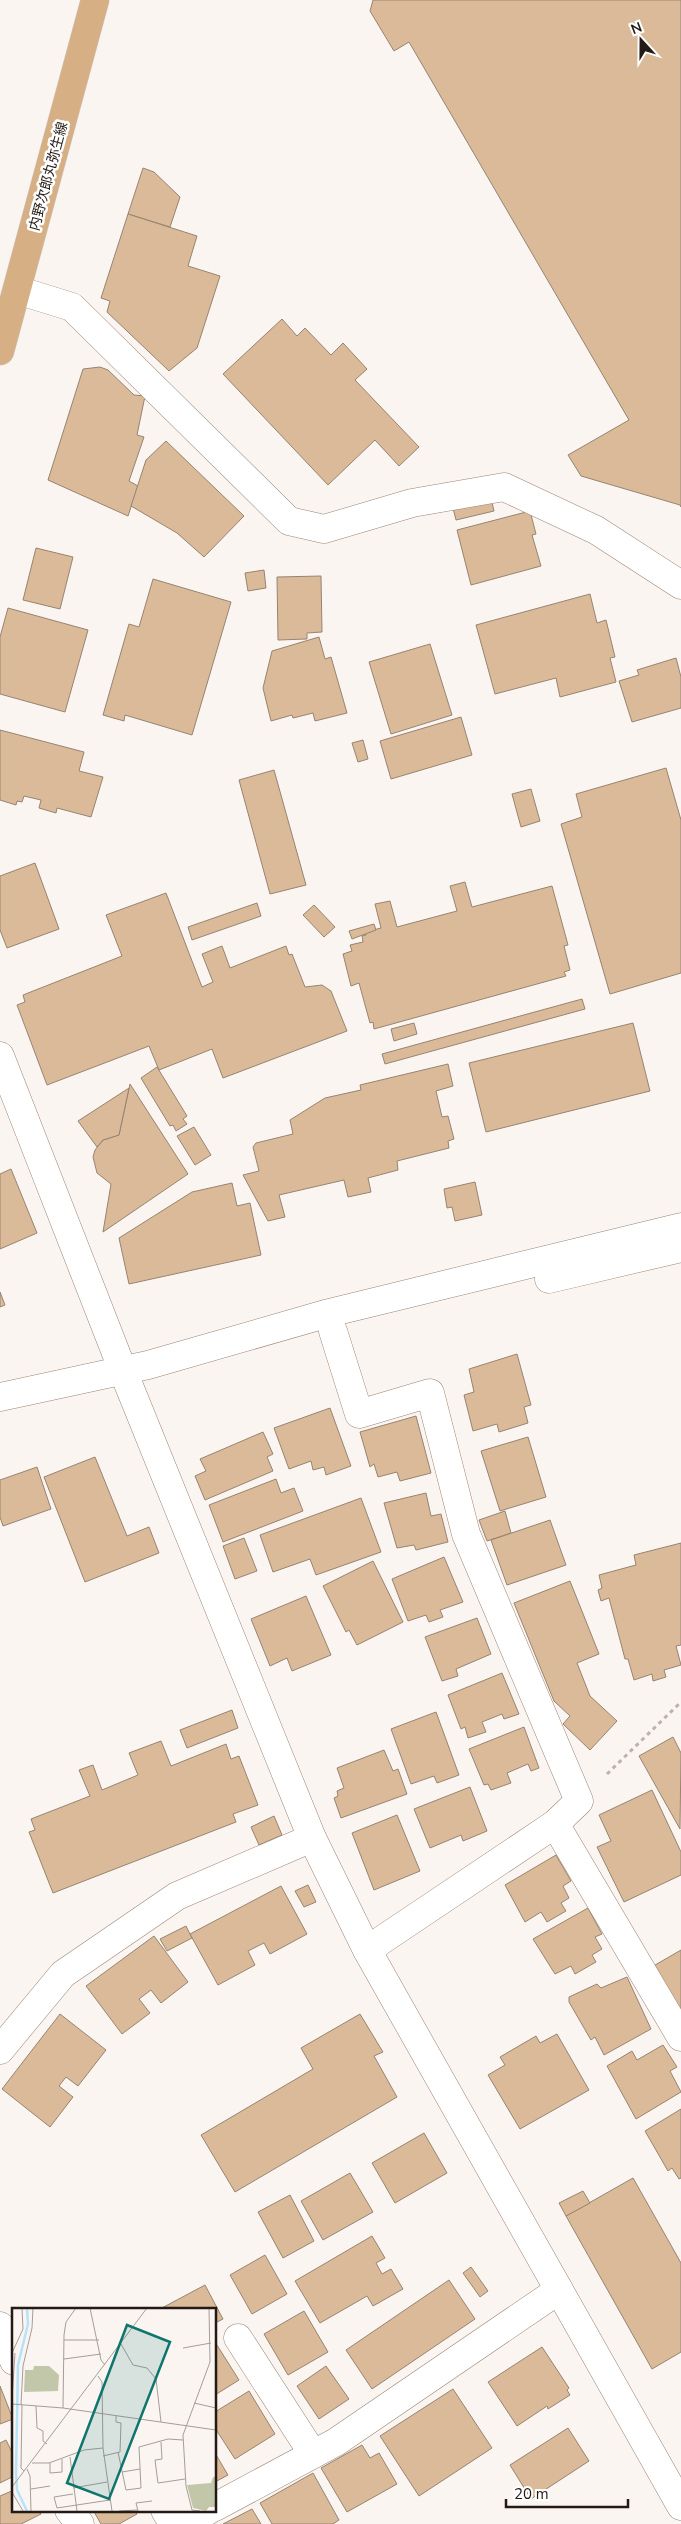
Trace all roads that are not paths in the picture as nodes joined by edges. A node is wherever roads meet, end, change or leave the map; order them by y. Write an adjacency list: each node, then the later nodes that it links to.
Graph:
1 (95, 0): 2 (main road, 内野次郎丸弥生線)
2 (17, 290): 3 (main road, 内野次郎丸弥生線); 4 (street)
3 (0, 351)
4 (681, 585)
5 (0, 1056): 9 (street)
6 (681, 1228): 9 (street)
7 (681, 1248): 8 (street)
8 (333, 1331): 9 (street); 11 (street)
9 (135, 1368): 10 (street); 12 (street)
10 (0, 1397)
11 (555, 1824): 13 (street); 14 (street)
12 (312, 1838): 13 (street); 15 (street)
13 (367, 1950): 16 (street)
14 (681, 2037)
15 (0, 2050)
16 (559, 2290): 20 (street); 22 (street)
17 (0, 2326): 19 (street)
18 (238, 2338): 20 (street)
19 (12, 2356)
20 (313, 2454): 21 (street)
21 (216, 2506)
22 (681, 2506)
23 (71, 2512): 26 (street)
24 (166, 2512): 27 (street)
25 (206, 2512): 28 (street)
26 (80, 2524)
27 (173, 2524)
28 (184, 2524)

